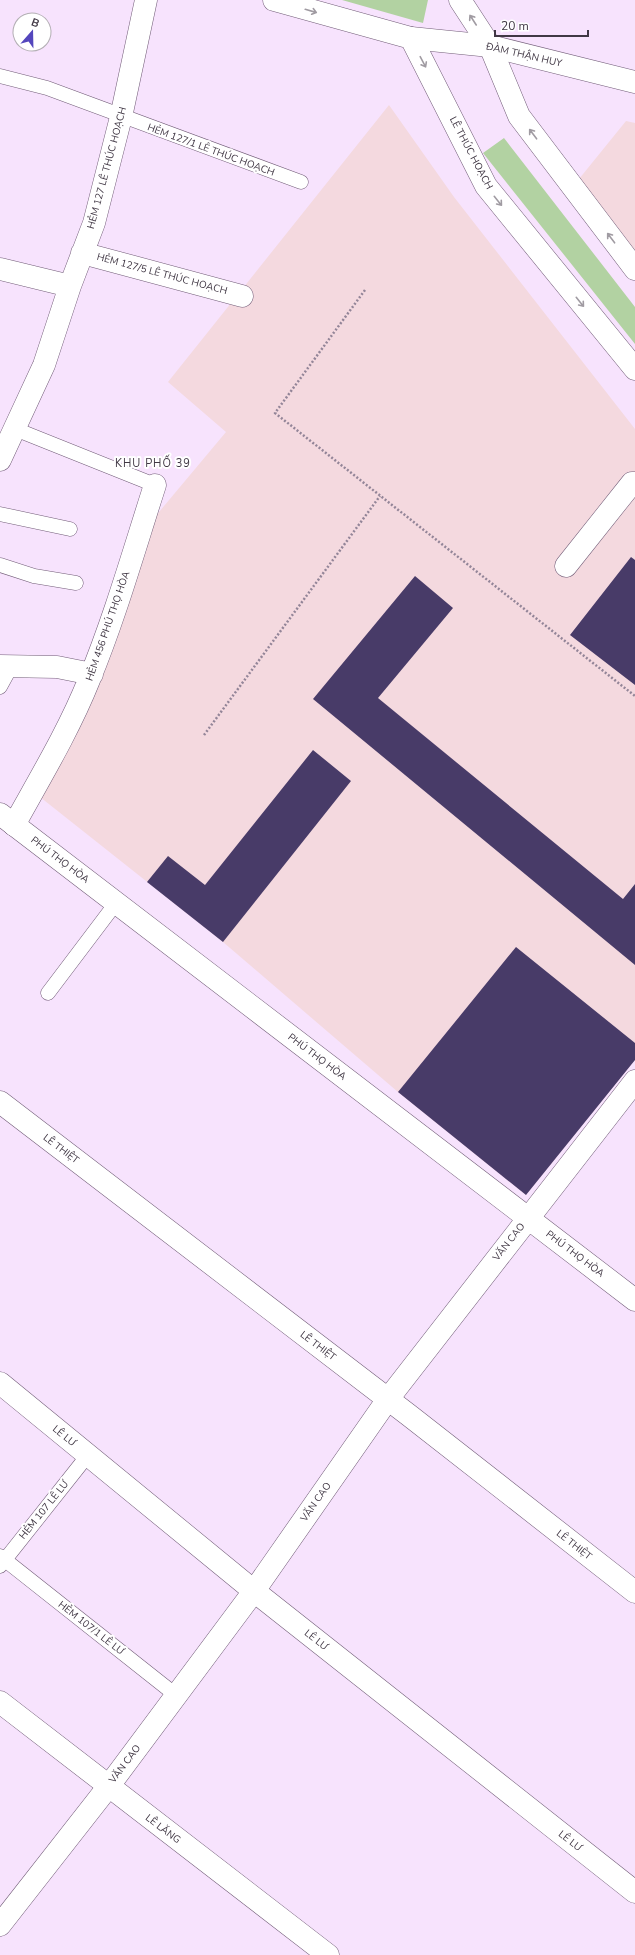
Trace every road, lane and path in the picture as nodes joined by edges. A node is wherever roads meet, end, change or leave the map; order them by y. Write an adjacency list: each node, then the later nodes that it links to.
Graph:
1 (146, 0): 8 (street, HẺM 127 LÊ THÚC HOẠCH)
2 (274, 0): 4 (street, one-way to 4)
3 (460, 0): 5 (street, one-way to 3)
4 (411, 38): 5 (street, ĐÀM THẬN HUY); 16 (street, LÊ THÚC HOẠCH, one-way to 16)
5 (490, 46): 7 (street, ĐÀM THẬN HUY); 11 (street, one-way to 5)
6 (0, 76): 8 (lane, HẺM 127/1 LÊ THÚC HOẠCH)
7 (635, 82)
8 (121, 117): 9 (lane, HẺM 127/1 LÊ THÚC HOẠCH); 10 (street, HẺM 127 LÊ THÚC HOẠCH)
9 (301, 182)
10 (82, 253): 13 (street, HẺM 127 LÊ THÚC HOẠCH); 15 (street, HẺM 127/5 LÊ THÚC HOẠCH)
11 (635, 269)
12 (0, 270): 13 (street)
13 (70, 286): 17 (street, HẺM 127 LÊ THÚC HOẠCH)
14 (365, 290): 21 (path)
15 (242, 296)
16 (635, 369)
17 (15, 429): 18 (street, HẺM 127 LÊ THÚC HOẠCH); 20 (lane)
18 (0, 460)
19 (635, 483): 25 (street)
20 (155, 485): 28 (street, HẺM 456 PHÚ THỌ HÒA)
21 (380, 496): 30 (path); 31 (path)
22 (0, 514): 23 (lane)
23 (70, 529)
24 (0, 565): 26 (lane)
25 (566, 566)
26 (76, 582)
27 (6, 665): 28 (street); 29 (lane)
28 (92, 674): 32 (street, HẺM 456 PHÚ THỌ HÒA)
29 (0, 687)
30 (635, 696)
31 (204, 735)
32 (7, 819): 33 (street, PHÚ THỌ HÒA)
33 (116, 903): 34 (lane); 37 (street, PHÚ THỌ HÒA)
34 (48, 993)
35 (635, 1081): 37 (street, VĂN CAO)
36 (0, 1102): 40 (street, LÊ THIỆT)
37 (528, 1218): 38 (street, PHÚ THỌ HÒA); 40 (street, VĂN CAO)
38 (635, 1300)
39 (0, 1383): 41 (street, LÊ LƯ)
40 (388, 1399): 43 (street, VĂN CAO); 44 (street, LÊ THIỆT)
41 (88, 1455): 42 (lane, HẺM 107 LÊ LƯ); 43 (street, LÊ LƯ)
42 (2, 1560): 45 (lane, HẺM 107/1 LÊ LƯ)
43 (254, 1591): 45 (street, VĂN CAO); 48 (street, LÊ LƯ)
44 (635, 1592)
45 (177, 1696): 47 (street, VĂN CAO)
46 (0, 1702): 47 (street, LÊ LĂNG)
47 (108, 1787): 49 (street, VĂN CAO); 50 (street, LÊ LĂNG)
48 (635, 1892)
49 (0, 1925)
50 (328, 1955)

